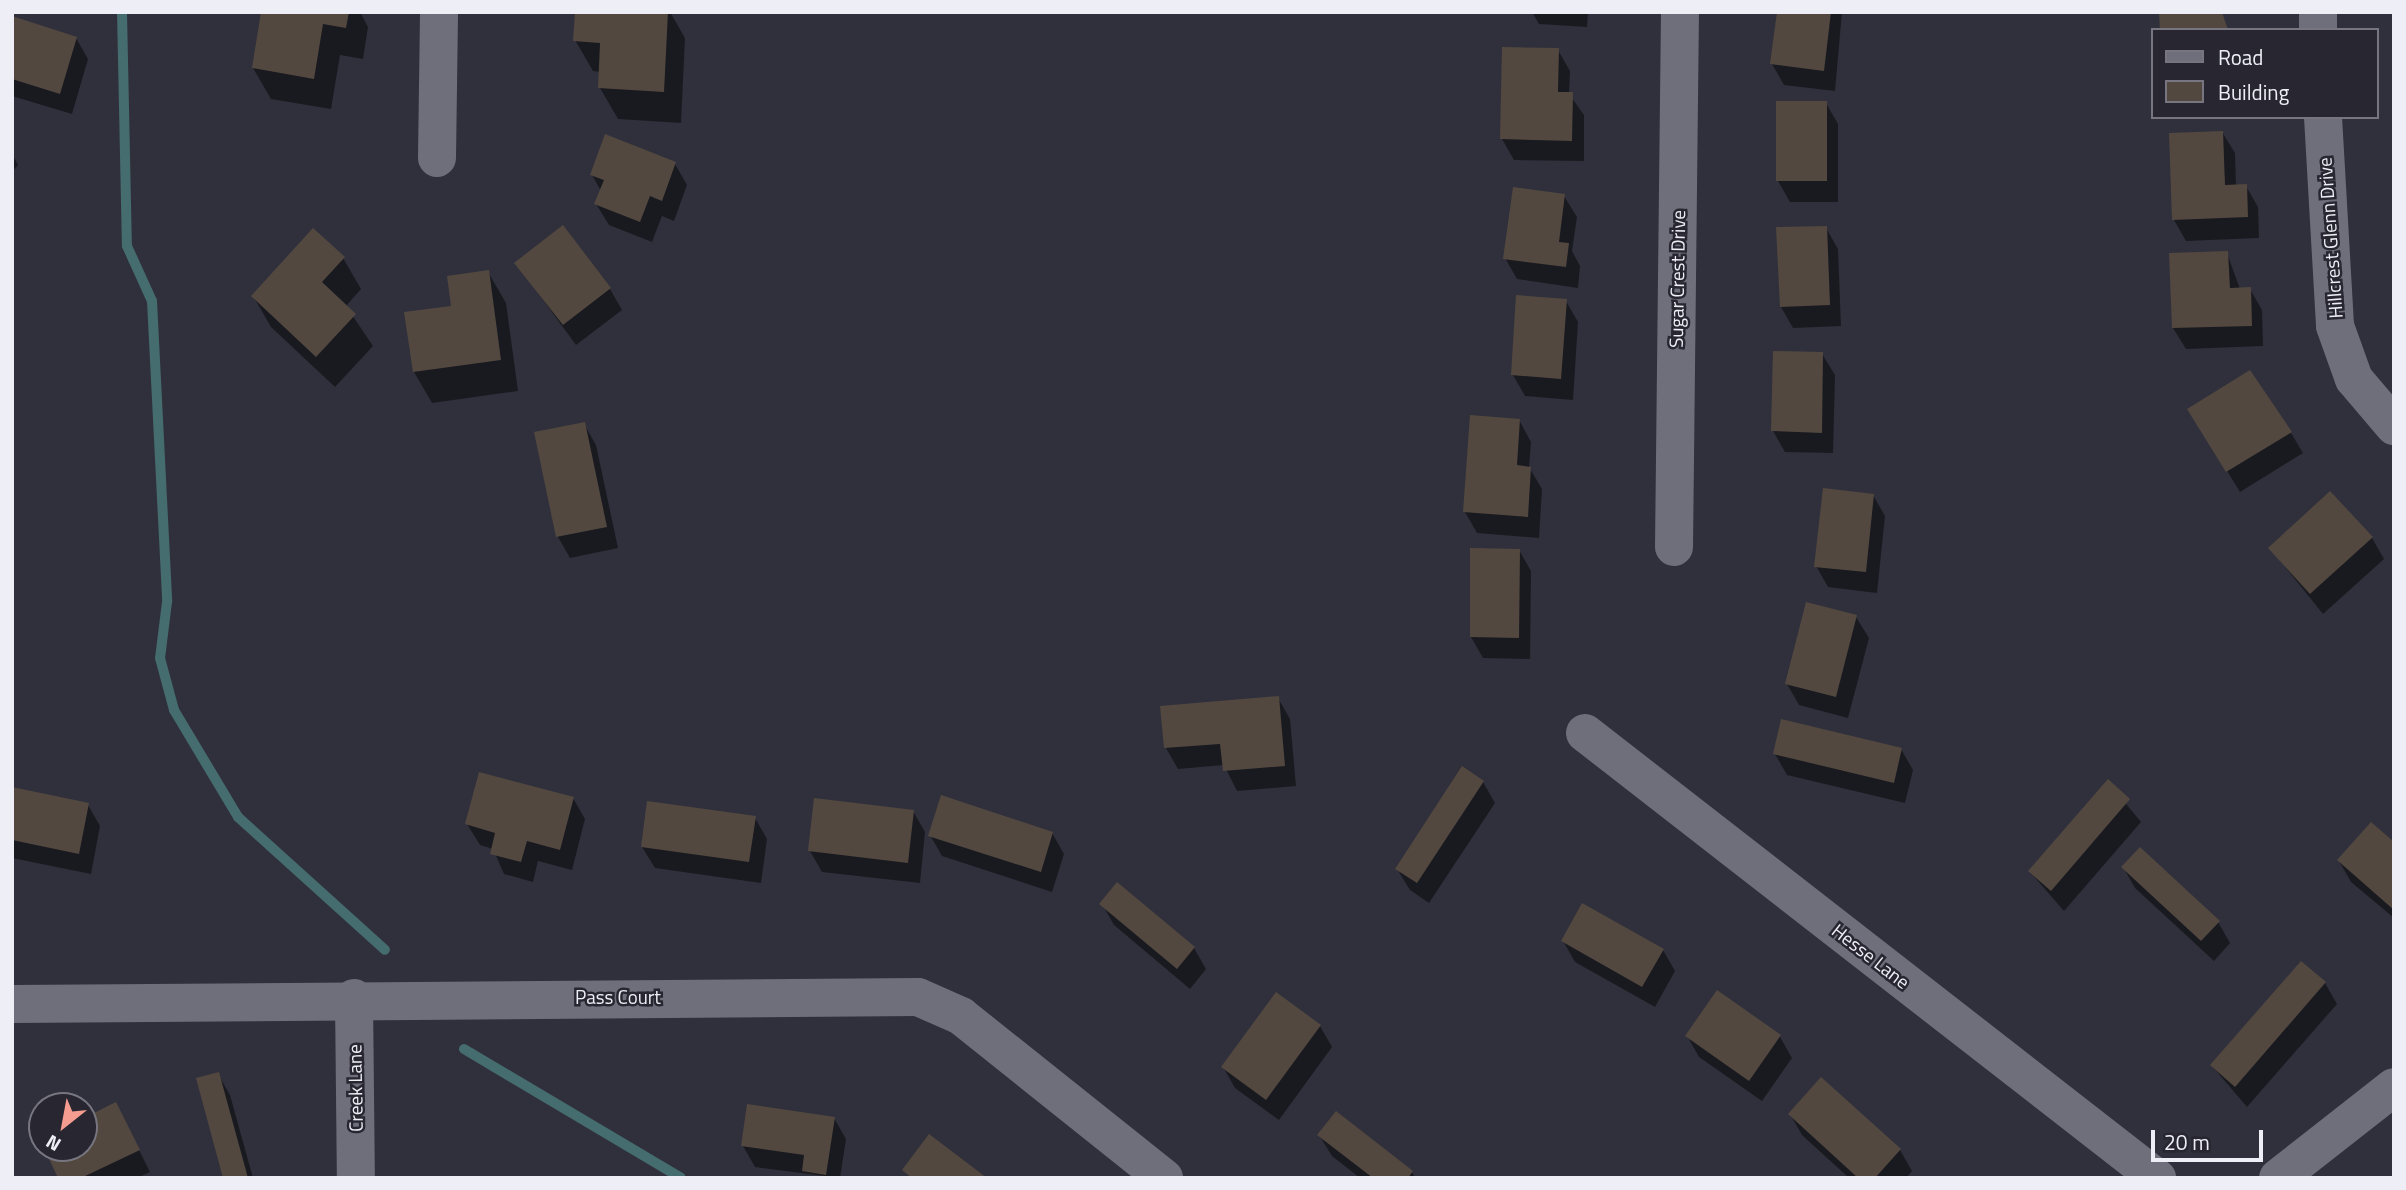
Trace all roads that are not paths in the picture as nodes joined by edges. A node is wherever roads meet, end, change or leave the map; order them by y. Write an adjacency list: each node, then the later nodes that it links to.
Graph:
1 (439, 12): 4 (street)
2 (1680, 12): 6 (street, Sugar Crest Drive)
3 (2323, 119): 5 (street, Hillcrest Glenn Drive)
4 (437, 159)
5 (2394, 426)
6 (1674, 547)
7 (1585, 733): 13 (street, Hesse Lane)
8 (354, 999): 9 (street, Pass Court); 11 (street, Creek Lane); 12 (street, Pass Court)
9 (12, 1004)
10 (2394, 1087): 14 (street)
11 (356, 1178)
12 (1164, 1178)
13 (2157, 1178)
14 (2278, 1178)

